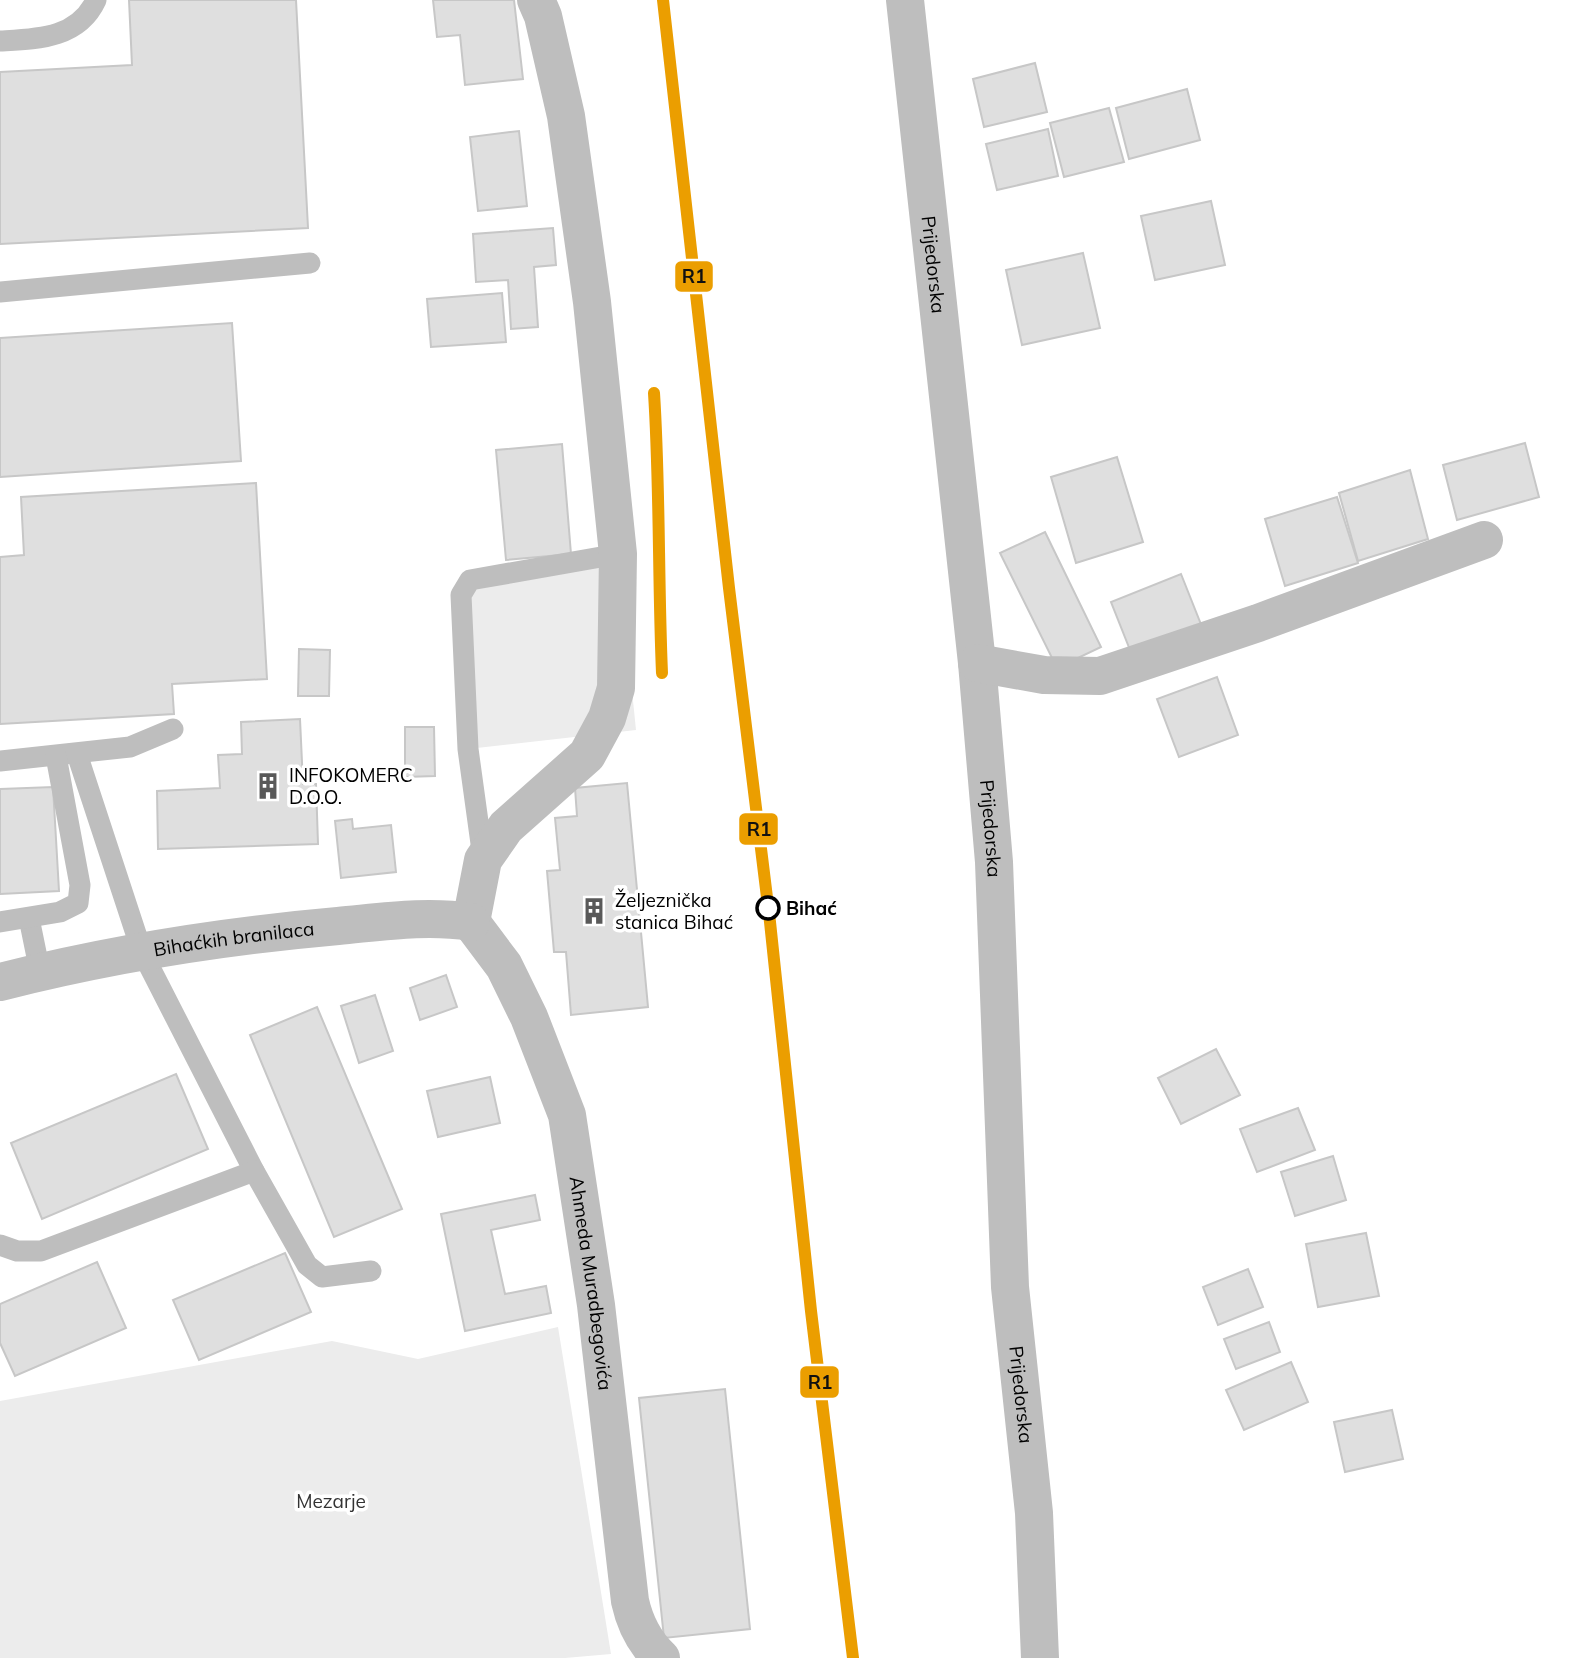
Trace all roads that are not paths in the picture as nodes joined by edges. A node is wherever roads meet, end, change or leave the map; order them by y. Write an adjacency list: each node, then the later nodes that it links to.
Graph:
1 (96, 0): 4 (lane)
2 (536, 0): 8 (street)
3 (905, 0): 9 (street, Prijedorska)
4 (0, 41)
5 (310, 263): 6 (lane)
6 (0, 292)
7 (1484, 540): 9 (street)
8 (618, 554): 13 (street); 13 (lane)
9 (977, 663): 24 (street, Prijedorska)
10 (173, 729): 11 (lane)
11 (66, 755): 12 (lane); 14 (lane); 17 (lane)
12 (0, 761)
13 (483, 860): 16 (street)
14 (29, 918): 15 (lane); 18 (lane)
15 (0, 922)
16 (471, 922): 17 (street, Bihaćkih branilaca); 23 (street, Ahmeda Muradbegovića)
17 (142, 952): 18 (street, Bihaćkih branilaca); 20 (lane)
18 (40, 972): 19 (street, Bihaćkih branilaca)
19 (0, 982)
20 (254, 1171): 21 (lane); 22 (lane)
21 (0, 1245)
22 (371, 1271)
23 (661, 1658)
24 (1040, 1658)

